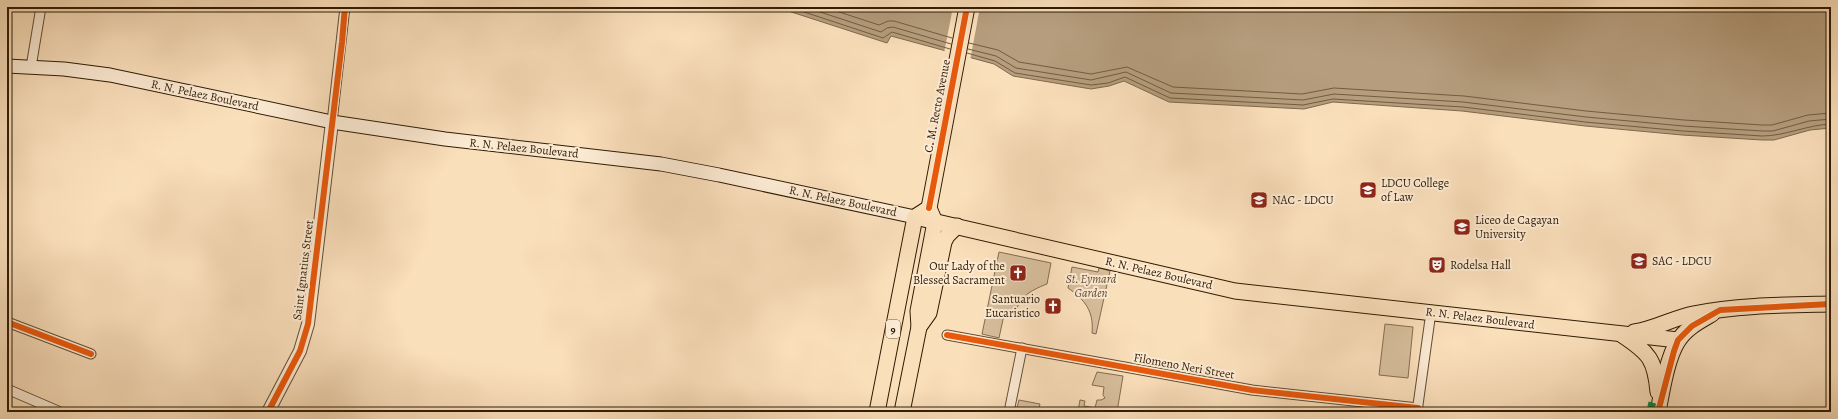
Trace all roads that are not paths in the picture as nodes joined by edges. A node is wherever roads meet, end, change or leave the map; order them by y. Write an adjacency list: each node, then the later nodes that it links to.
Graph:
1 (41, 7): 5 (street)
2 (345, 7): 6 (street)
3 (967, 7): 7 (main road, C. M. Recto Avenue / 9)
4 (7, 66): 5 (main road, R. N. Pelaez Boulevard)
5 (31, 67): 6 (main road, R. N. Pelaez Boulevard)
6 (332, 122): 8 (main road, R. N. Pelaez Boulevard); 24 (street, Saint Ignatius Street)
7 (932, 215): 8 (main road); 9 (main road, R. N. Pelaez Boulevard); 14 (main road, C. M. Recto Avenue / 9)
8 (915, 217): 25 (main road, 9)
9 (956, 226): 12 (main road, R. N. Pelaez Boulevard); 14 (main road)
10 (1831, 304): 11 (main road)
11 (1720, 310): 16 (main road); 17 (main road)
12 (1431, 312): 16 (main road, R. N. Pelaez Boulevard); 22 (street)
13 (7, 322): 19 (street)
14 (919, 327): 26 (main road, C. M. Recto Avenue / 9)
15 (947, 334): 18 (street, Filomeno Neri Street)
16 (1622, 334): 17 (main road, R. N. Pelaez Boulevard); 21 (main road)
17 (1678, 340): 21 (main road)
18 (1022, 348): 22 (street, Filomeno Neri Street); 27 (street)
19 (91, 354)
20 (7, 389): 23 (street)
21 (1659, 409)
22 (1418, 410)
23 (58, 411)
24 (268, 412)
25 (877, 412)
26 (902, 412)
27 (1009, 412)

